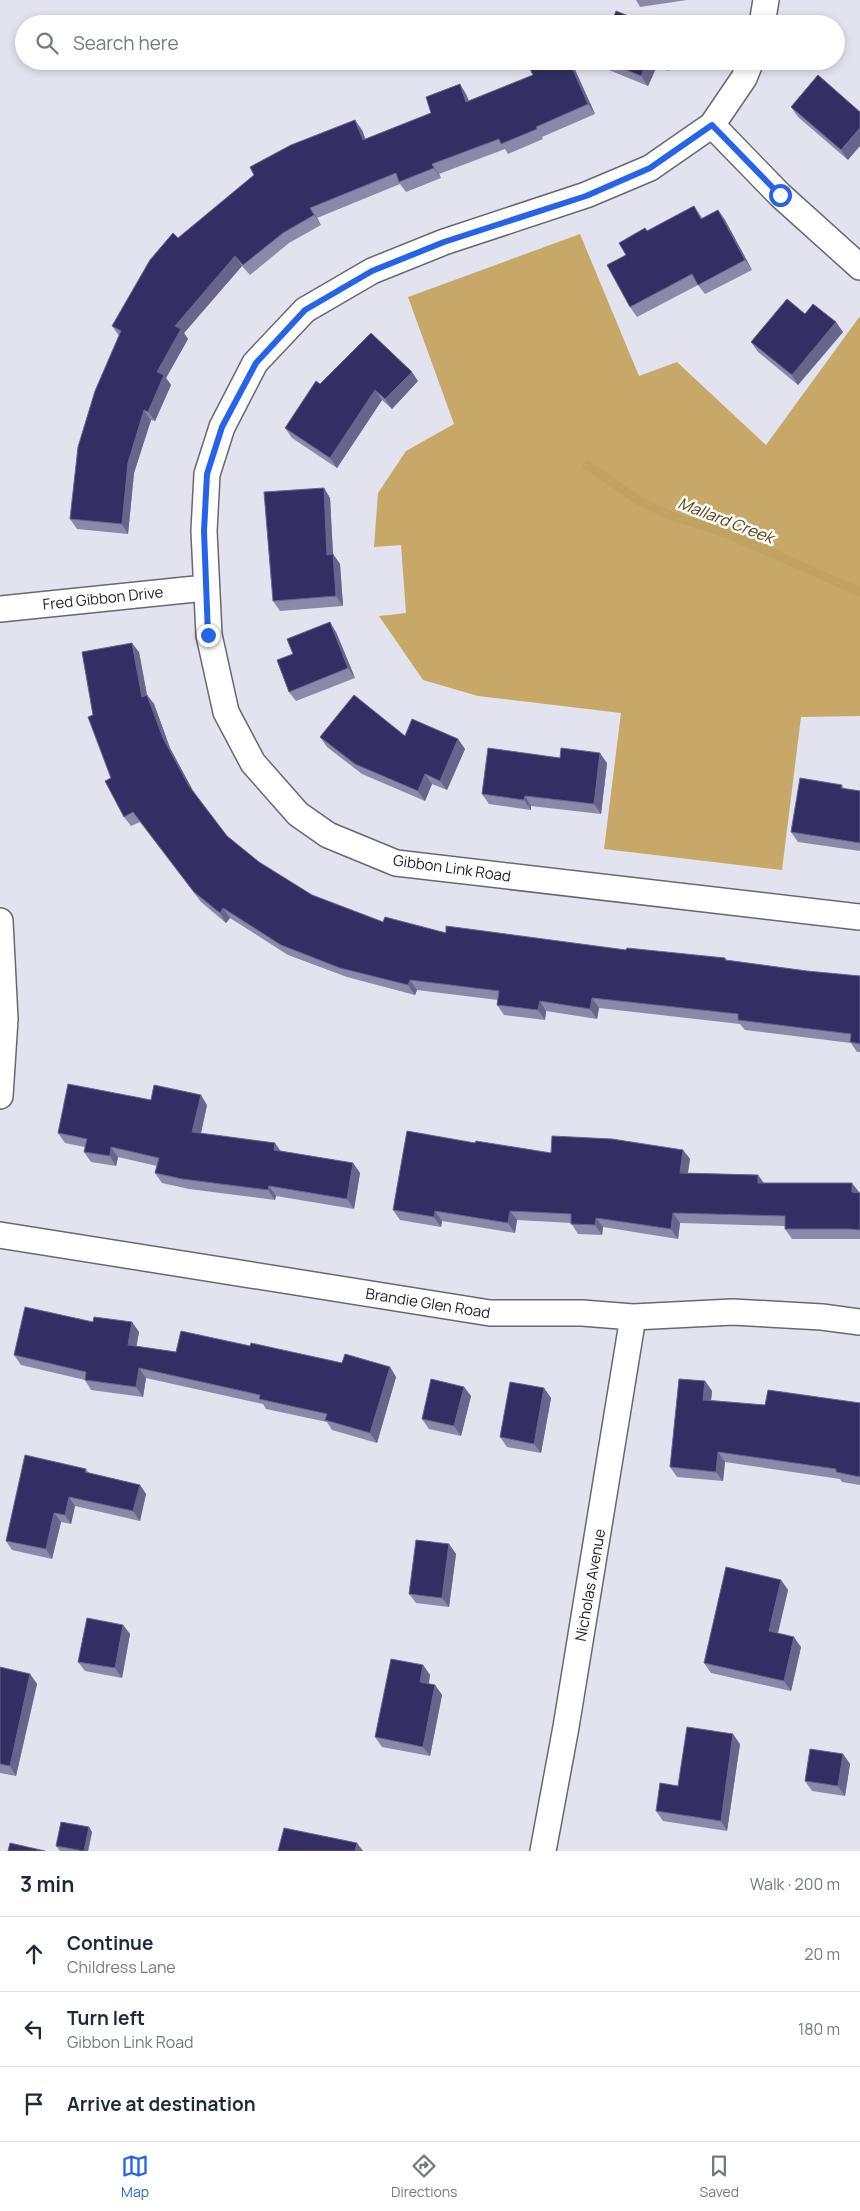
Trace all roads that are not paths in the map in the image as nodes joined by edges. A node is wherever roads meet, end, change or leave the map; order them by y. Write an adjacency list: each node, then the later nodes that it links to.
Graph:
1 (766, 0): 2 (street)
2 (764, 15)
3 (747, 70): 4 (street, Gibbon Link Road)
4 (712, 125): 5 (street); 6 (street, Gibbon Link Road)
5 (860, 267)
6 (205, 588): 7 (street, Fred Gibbon Drive); 8 (street, Gibbon Link Road)
7 (0, 609)
8 (860, 917)
9 (0, 921): 10 (street)
10 (0, 1096)
11 (0, 1235): 12 (street, Brandie Glen Road)
12 (633, 1317): 13 (street, Brandie Glen Road); 14 (street, Nicholas Avenue)
13 (860, 1322)
14 (543, 1851)

